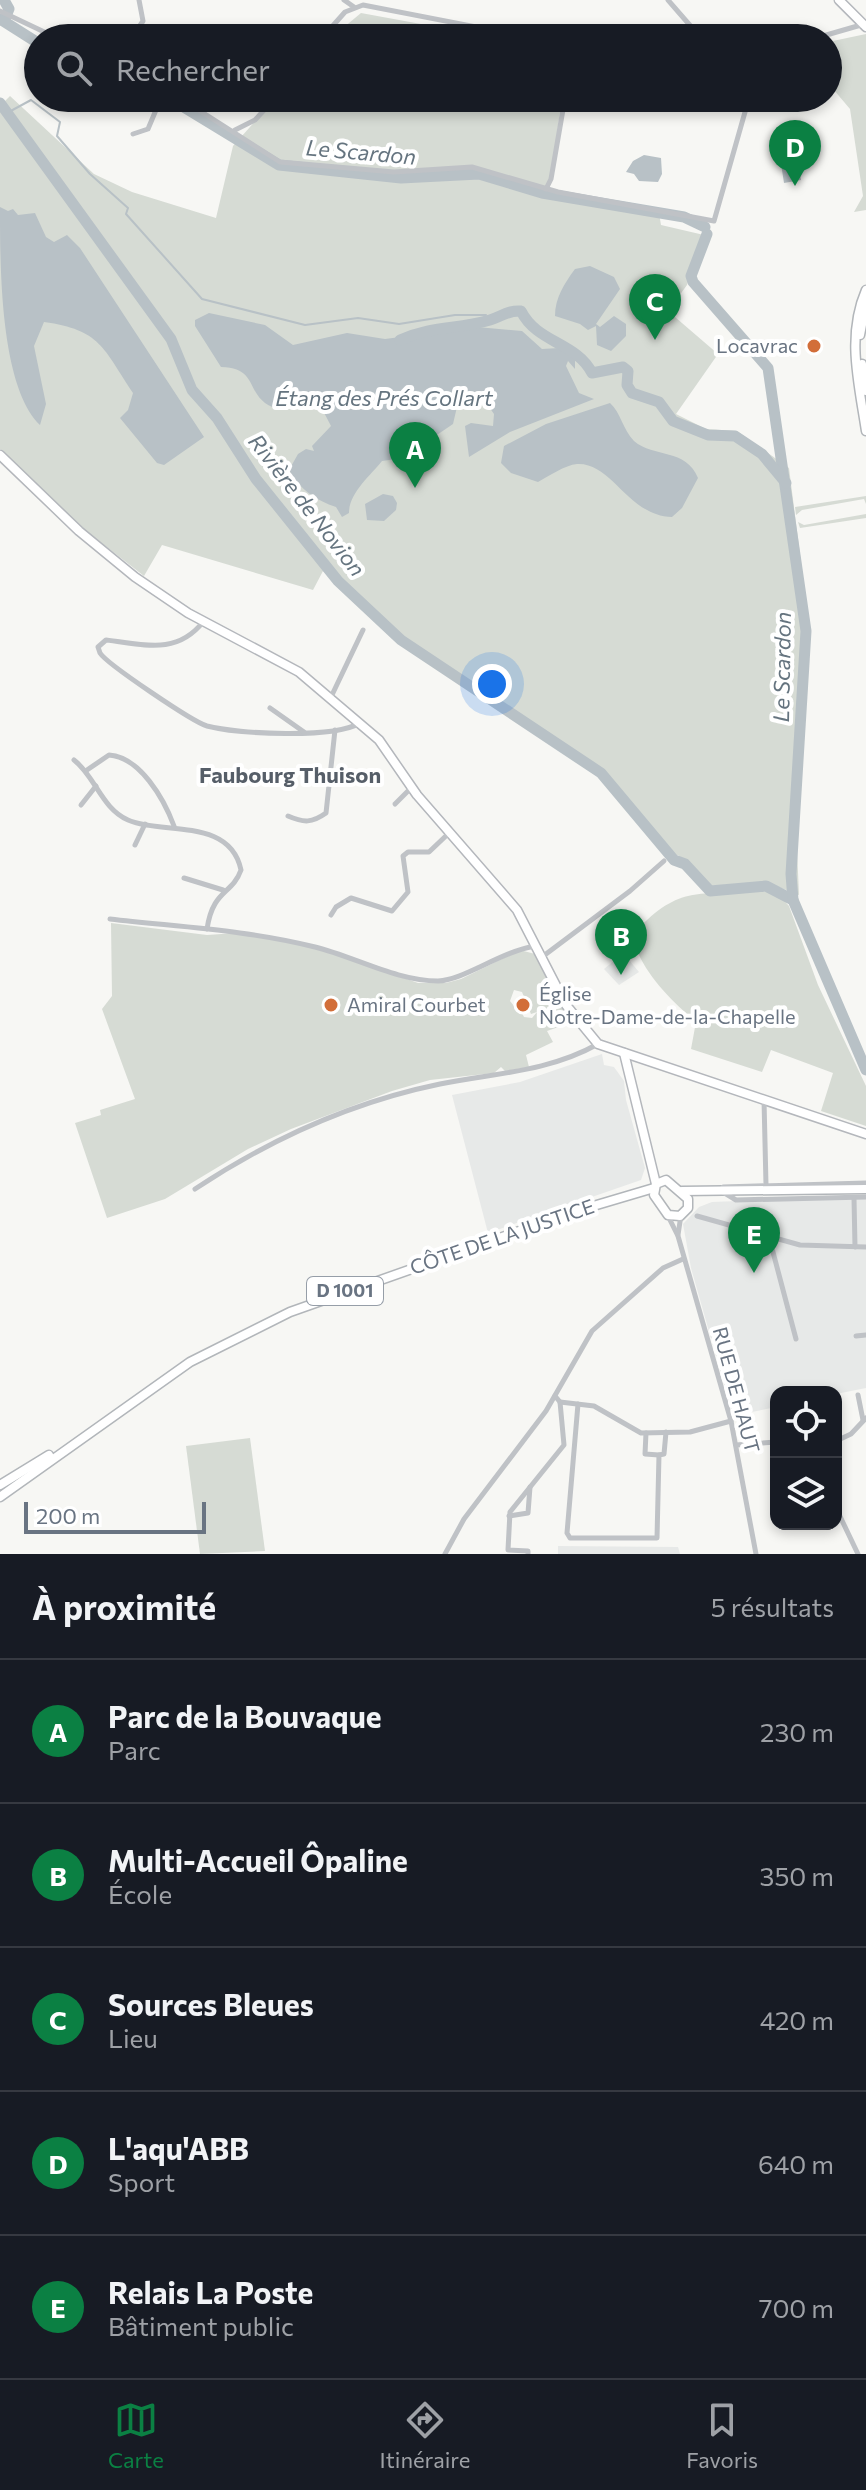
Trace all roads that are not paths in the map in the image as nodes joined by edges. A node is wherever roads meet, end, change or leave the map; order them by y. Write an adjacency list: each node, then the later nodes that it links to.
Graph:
1 (139, 0): 8 (street)
2 (344, 0): 5 (street)
3 (668, 0): 11 (street)
4 (839, 0): 12 (main road)
5 (354, 7): 9 (street); 10 (street)
6 (5, 14): 7 (street)
7 (27, 24)
8 (140, 24)
9 (333, 24)
10 (462, 24)
11 (689, 24)
12 (864, 26): 13 (street)
13 (842, 32)
14 (155, 112): 20 (street)
15 (204, 112): 19 (street)
16 (262, 112): 19 (street)
17 (563, 112): 21 (street)
18 (745, 112): 21 (street)
19 (234, 130): 21 (street)
20 (133, 134)
21 (546, 189)
22 (866, 290): 25 (main road)
23 (866, 304): 24 (main road)
24 (866, 391)
25 (866, 431)
26 (0, 455): 27 (main road)
27 (203, 622): 29 (main road); 33 (street)
28 (363, 630): 29 (street)
29 (331, 697): 31 (main road)
30 (270, 708): 33 (street)
31 (361, 722): 32 (street); 37 (main road)
32 (335, 730): 33 (street); 40 (street)
33 (305, 733)
34 (74, 760): 35 (street)
35 (87, 770): 36 (street); 42 (street)
36 (96, 786): 39 (street); 41 (street)
37 (412, 787): 38 (street); 43 (main road)
38 (395, 804)
39 (81, 805)
40 (288, 816)
41 (145, 824): 42 (street); 44 (street)
42 (174, 826): 47 (street)
43 (450, 832): 48 (street); 51 (main road)
44 (135, 845)
45 (664, 861): 52 (street)
46 (184, 878): 47 (street)
47 (223, 890): 50 (street)
48 (331, 915)
49 (110, 919): 50 (street)
50 (207, 929): 51 (street)
51 (536, 946): 52 (main road)
52 (541, 957): 53 (main road)
53 (598, 1044): 54 (main road); 61 (street)
54 (624, 1053): 55 (main road); 57 (main road)
55 (764, 1100): 56 (main road); 59 (street)
56 (866, 1134)
57 (653, 1167): 58 (main road); 62 (main road)
58 (666, 1180): 62 (main road); 63 (main road)
59 (766, 1185): 60 (street); 65 (street)
60 (866, 1186): 64 (main road)
61 (195, 1189)
62 (655, 1190): 69 (main road); 89 (main road, CÔTE DE LA JUSTICE / D 1001)
63 (682, 1191): 65 (main road); 68 (main road)
64 (723, 1192): 65 (main road); 67 (street)
65 (708, 1193): 68 (main road)
66 (866, 1197): 67 (street)
67 (854, 1198): 74 (street)
68 (689, 1204): 70 (main road)
69 (668, 1215): 70 (main road); 72 (street, RUE DE HAUT)
70 (681, 1215): 72 (street, RUE DE HAUT)
71 (697, 1216): 73 (street)
72 (678, 1236): 76 (street, RUE DE HAUT)
73 (769, 1237): 74 (street); 79 (street)
74 (855, 1247): 75 (street)
75 (866, 1247)
76 (683, 1259): 81 (street); 85 (street, RUE DE HAUT)
77 (866, 1335): 78 (street)
78 (856, 1336)
79 (796, 1339)
80 (858, 1395): 84 (street)
81 (555, 1396): 82 (street); 98 (street)
82 (560, 1402): 83 (street); 94 (street)
83 (578, 1404): 87 (street); 92 (street)
84 (864, 1419): 88 (street)
85 (731, 1421): 86 (street); 91 (street, RUE DE HAUT)
86 (666, 1432): 87 (street); 92 (street)
87 (646, 1433): 92 (street)
88 (842, 1438)
89 (79, 1441): 93 (main road, CÔTE DE LA JUSTICE / D 1001); 95 (main road, CÔTE DE LA JUSTICE / D 1001)
90 (770, 1442): 91 (street)
91 (736, 1445): 100 (street, RUE DE HAUT)
92 (659, 1455)
93 (0, 1485)
94 (530, 1486): 96 (street); 96 (street)
95 (0, 1497)
96 (509, 1516): 99 (street)
97 (842, 1521): 101 (street)
98 (445, 1554)
99 (528, 1554)
100 (756, 1554)
101 (858, 1554)

